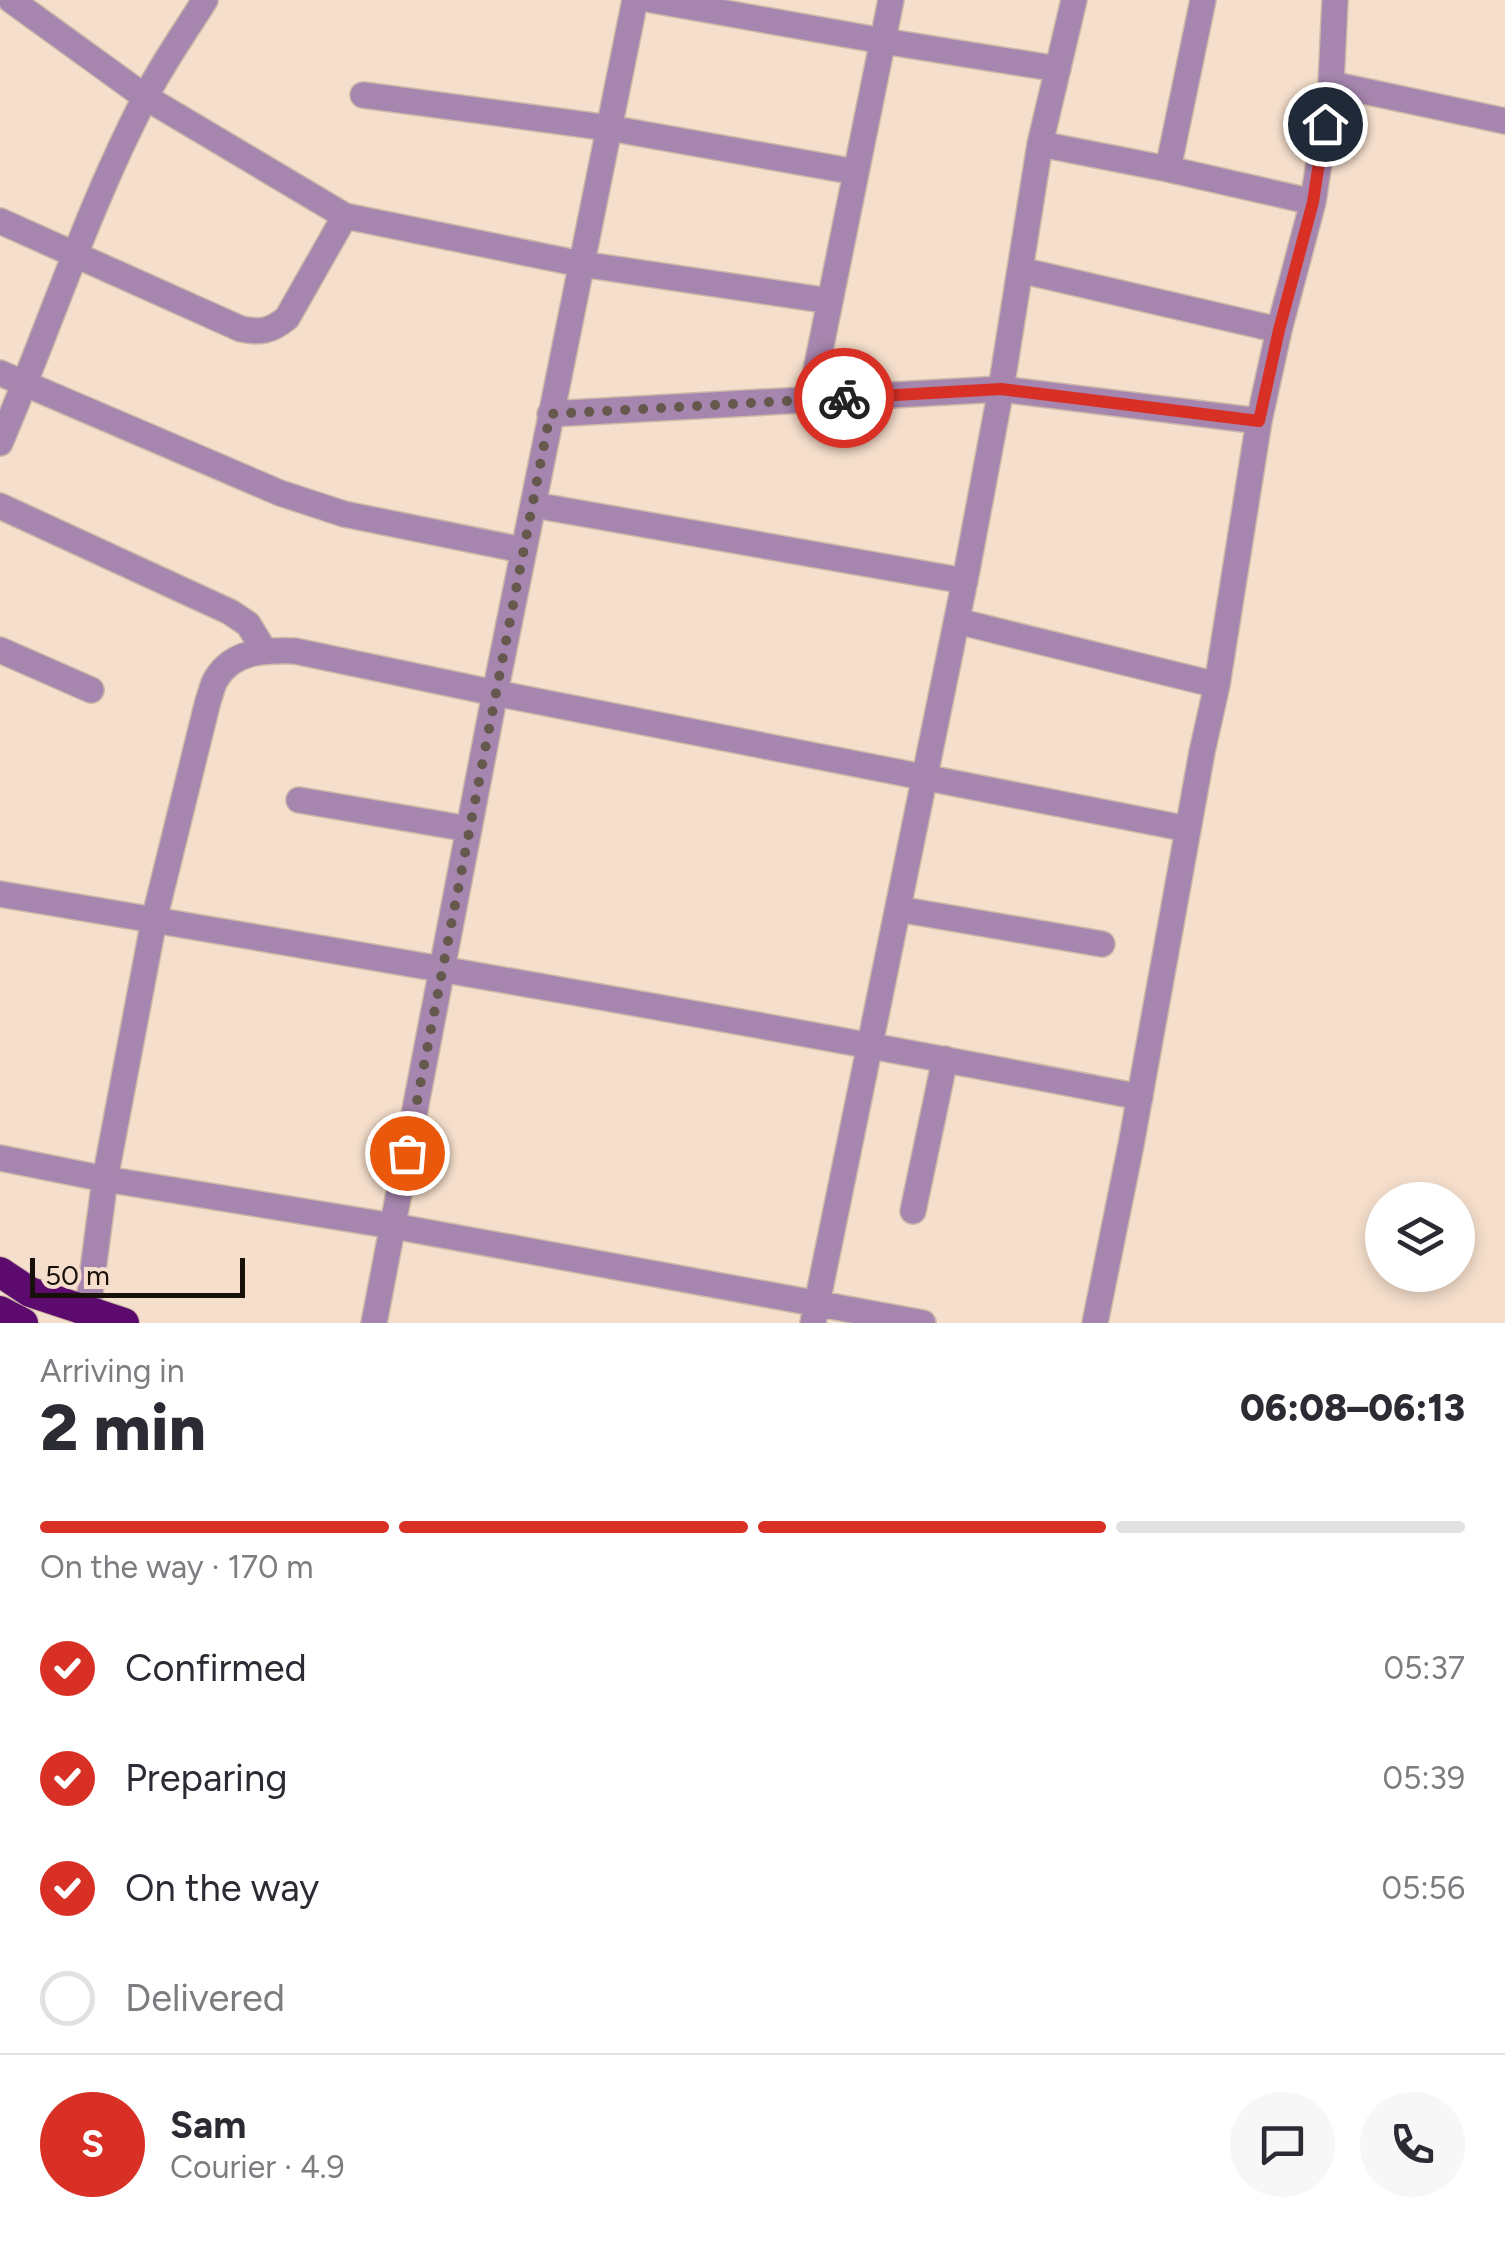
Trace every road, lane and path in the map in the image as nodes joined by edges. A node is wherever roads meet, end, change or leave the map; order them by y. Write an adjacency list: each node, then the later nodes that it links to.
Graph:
1 (11, 0): 12 (street)
2 (205, 0): 12 (street)
3 (634, 0): 15 (street)
4 (652, 0): 9 (street)
5 (891, 0): 9 (street)
6 (1074, 0): 10 (street)
7 (1203, 0): 17 (street)
8 (1335, 0): 11 (street)
9 (883, 41): 10 (street); 18 (street)
10 (1058, 69): 16 (street)
11 (1331, 84): 14 (street); 19 (street)
12 (145, 96): 20 (street); 22 (street)
13 (362, 96): 15 (street)
14 (1505, 121)
15 (610, 128): 18 (street); 23 (street)
16 (1040, 144): 17 (street); 24 (street)
17 (1168, 169): 19 (street)
18 (856, 172): 25 (street)
19 (1313, 202): 26 (street)
20 (345, 216): 22 (street); 23 (street)
21 (0, 220): 22 (street)
22 (74, 252): 28 (street)
23 (581, 264): 25 (street); 31 (street)
24 (1020, 270): 26 (street); 29 (street)
25 (830, 301): 30 (street)
26 (1279, 330): 32 (street)
27 (0, 373): 28 (street)
28 (25, 384): 33 (street); 36 (street)
29 (1001, 389): 30 (street); 32 (street); 37 (street)
30 (810, 400): 31 (street)
31 (550, 414): 34 (street)
32 (1259, 421): 41 (street)
33 (0, 443)
34 (534, 505): 36 (street); 37 (street)
35 (0, 506): 40 (street)
36 (524, 550): 43 (street)
37 (965, 581): 38 (street)
38 (957, 622): 41 (street); 44 (street)
39 (0, 650): 42 (street)
40 (264, 650): 43 (street); 50 (street)
41 (1217, 685): 47 (street)
42 (91, 690)
43 (495, 693): 44 (street); 46 (street)
44 (925, 777): 47 (street); 49 (street)
45 (299, 800): 46 (street)
46 (469, 829): 52 (street)
47 (1188, 829): 55 (street)
48 (0, 894): 50 (street)
49 (898, 908): 51 (street); 53 (street)
50 (154, 920): 52 (street); 57 (street)
51 (1102, 944)
52 (442, 969): 53 (street); 59 (street)
53 (870, 1044): 54 (street); 62 (street)
54 (944, 1059): 55 (street); 58 (street)
55 (1140, 1096): 68 (street)
56 (0, 1158): 57 (street)
57 (105, 1179): 59 (street); 63 (street)
58 (913, 1211)
59 (393, 1226): 62 (street); 66 (street)
60 (0, 1272): 63 (highway)
61 (0, 1311): 64 (highway)
62 (815, 1314): 67 (street)
63 (87, 1317): 65 (highway)
64 (23, 1323)
65 (124, 1323)
66 (374, 1323)
67 (923, 1323)
68 (1094, 1323)

